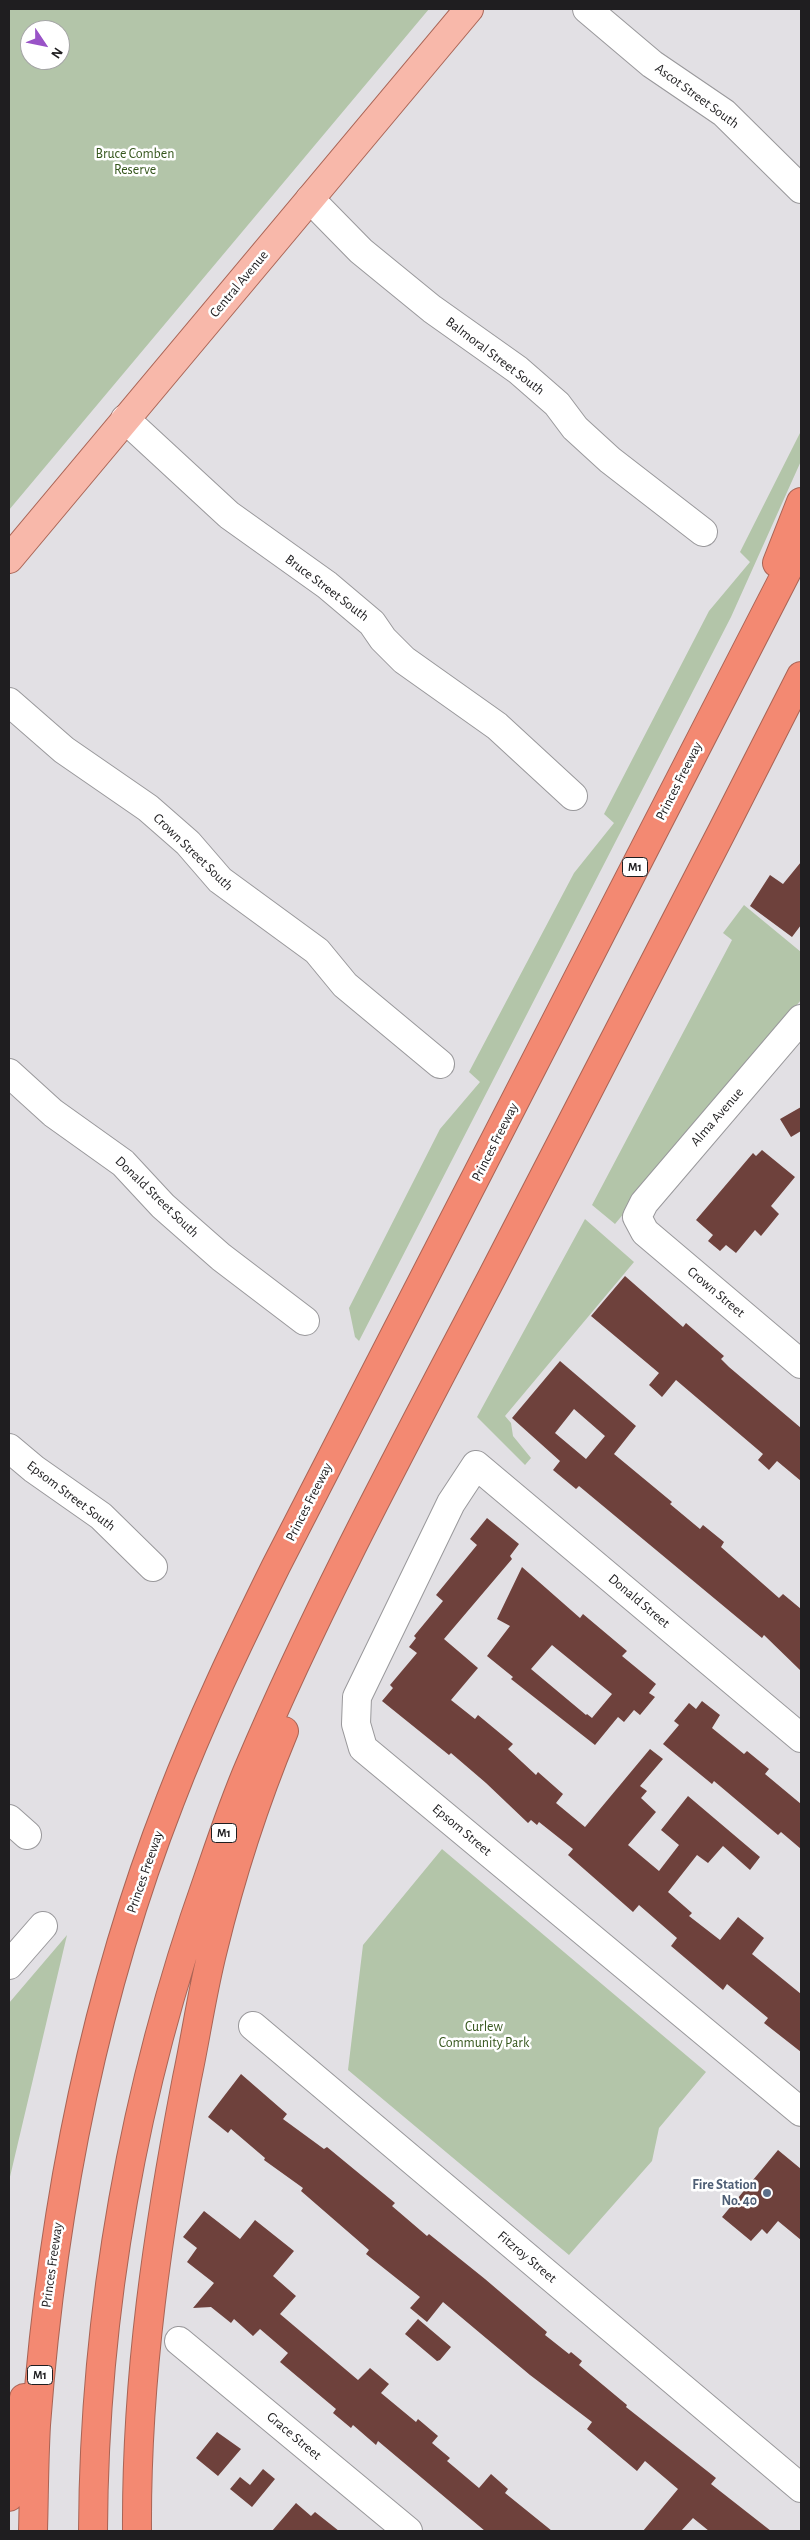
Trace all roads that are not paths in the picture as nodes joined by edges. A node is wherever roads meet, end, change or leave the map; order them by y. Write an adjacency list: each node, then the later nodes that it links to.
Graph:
1 (469, 9): 4 (main road, Central Avenue)
2 (587, 9): 3 (street, Ascot Street South)
3 (801, 189)
4 (310, 199): 5 (main road, Central Avenue); 7 (street, Balmoral Street South)
5 (125, 419): 9 (main road, Central Avenue); 14 (street, Bruce Street South)
6 (801, 502): 10 (highway)
7 (702, 532)
8 (801, 544): 10 (highway, Princes Freeway / M1)
9 (9, 559)
10 (733, 674): 31 (highway, Princes Freeway / M1)
11 (801, 676): 15 (highway, M1)
12 (9, 702): 17 (street, Crown Street South)
13 (801, 708): 15 (highway)
14 (573, 796)
15 (638, 997): 24 (highway, M1)
16 (801, 1019): 19 (street, Alma Avenue)
17 (440, 1064)
18 (9, 1073): 20 (street, Donald Street South)
19 (637, 1217): 21 (street, Crown Street)
20 (305, 1321)
21 (801, 1364)
22 (9, 1448): 25 (street, Epsom Street South)
23 (476, 1465): 26 (street, Donald Street); 30 (street, Epsom Street)
24 (376, 1499): 36 (highway, M1); 37 (highway)
25 (153, 1566)
26 (801, 1738)
27 (43, 1926): 28 (street)
28 (9, 1965)
29 (253, 2026): 33 (street, Fitzroy Street)
30 (801, 2112)
31 (58, 2220): 34 (highway); 35 (highway, Princes Freeway / M1)
32 (180, 2341): 38 (street, Grace Street)
33 (801, 2488)
34 (9, 2497)
35 (34, 2531)
36 (93, 2531)
37 (137, 2531)
38 (408, 2531)

